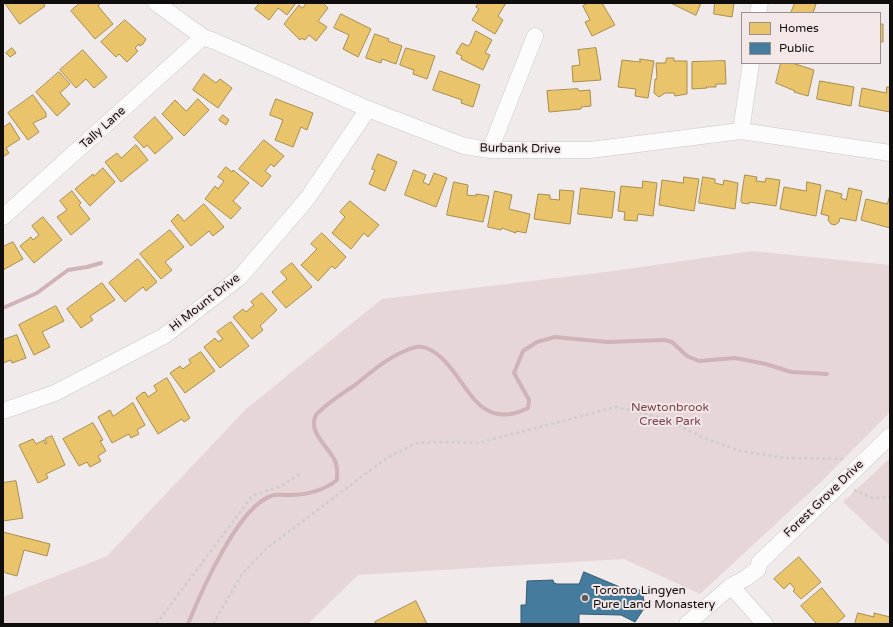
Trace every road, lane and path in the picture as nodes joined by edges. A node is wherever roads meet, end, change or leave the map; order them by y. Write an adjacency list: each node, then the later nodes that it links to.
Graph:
1 (156, 3): 3 (street, Burbank Drive)
2 (535, 36): 7 (street)
3 (203, 37): 5 (street, Burbank Drive); 9 (street, Tally Lane)
4 (751, 64): 6 (street)
5 (368, 109): 7 (street, Burbank Drive); 10 (street, Hi Mount Drive)
6 (741, 131): 7 (street, Burbank Drive); 8 (street, Burbank Drive)
7 (490, 150)
8 (890, 152)
9 (3, 217)
10 (3, 411)
11 (890, 436): 12 (street, Forest Grove Drive)
12 (863, 460): 14 (street, Forest Grove Drive); 18 (path)
13 (301, 474): 17 (path)
14 (841, 483): 15 (path); 16 (street, Forest Grove Drive)
15 (890, 497)
16 (731, 586): 19 (street, Forest Grove Drive); 20 (street)
17 (156, 624)
18 (213, 624)
19 (687, 624)
20 (765, 624)

